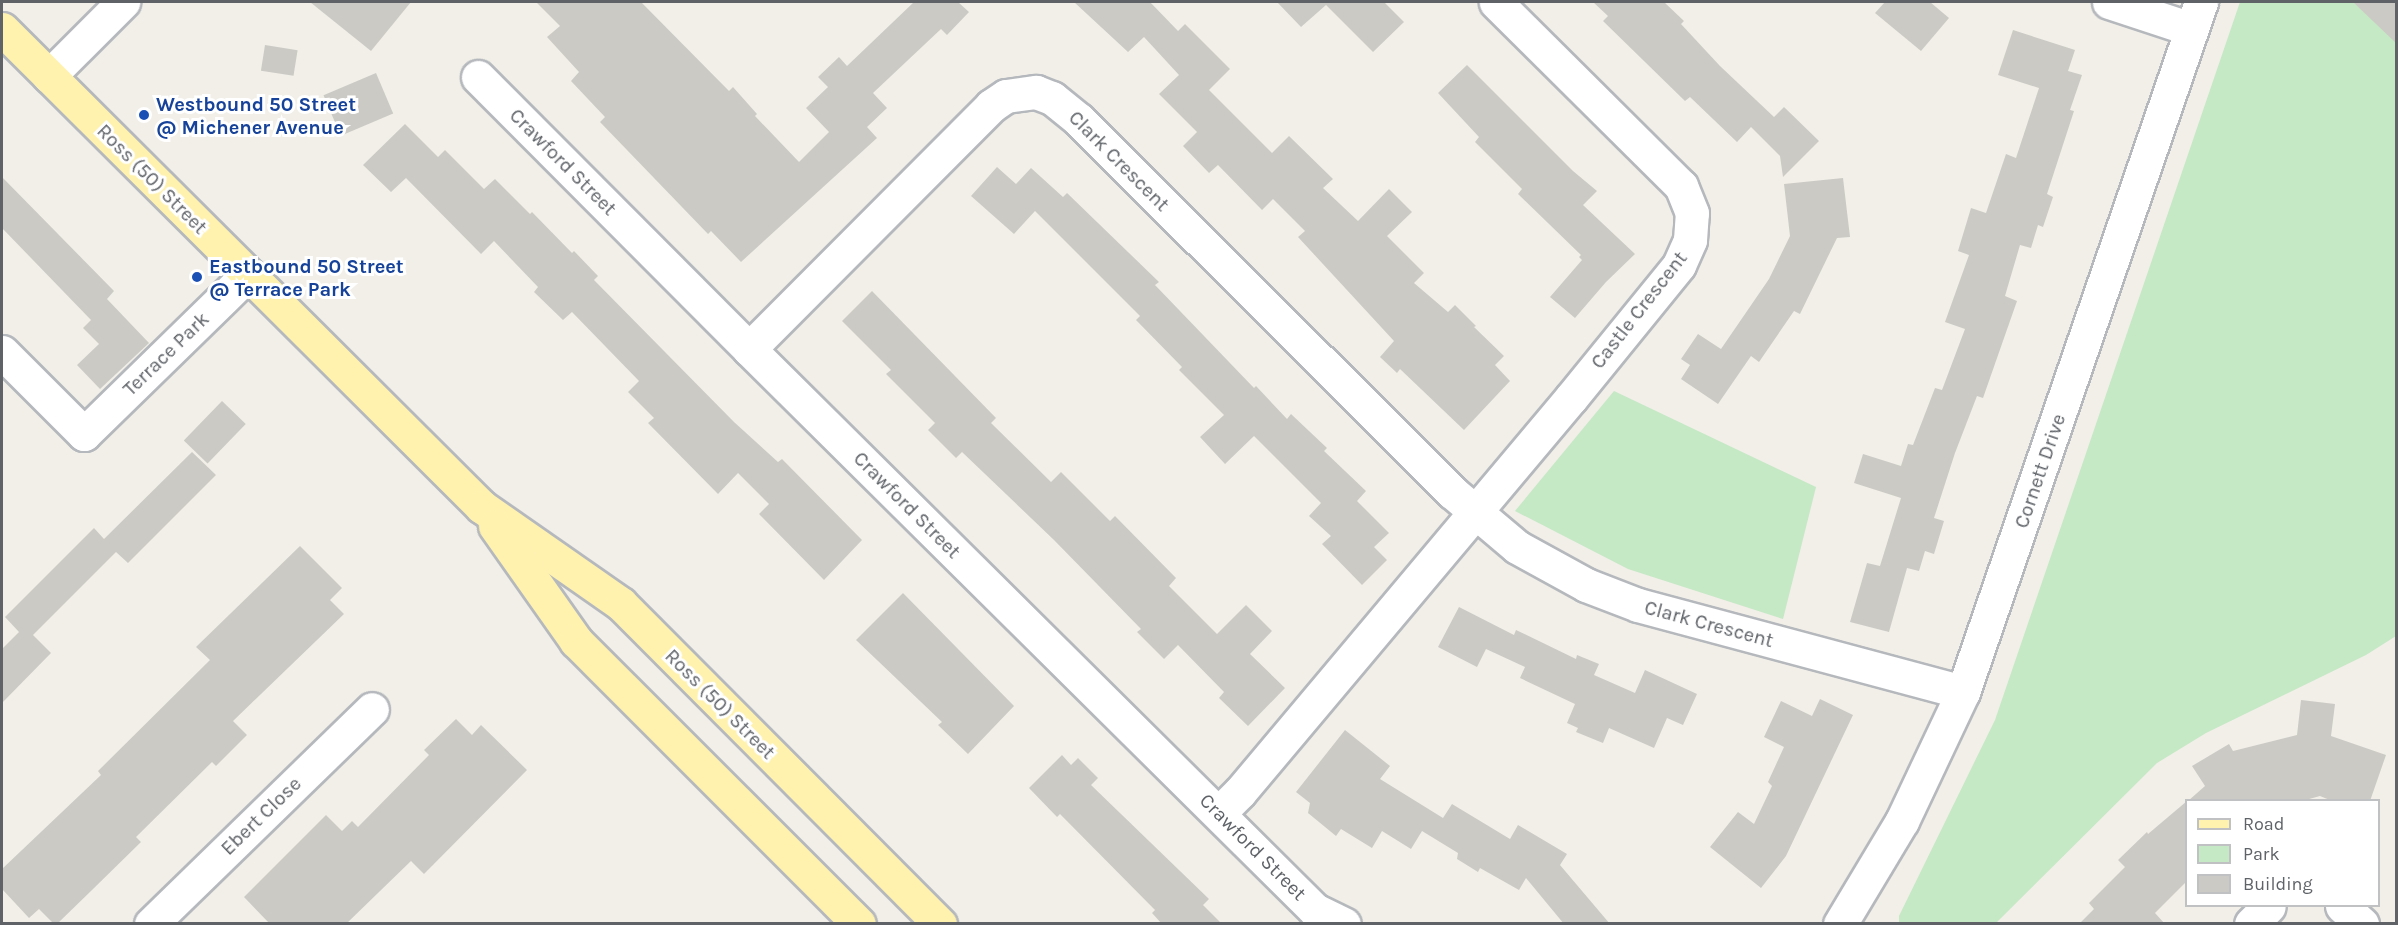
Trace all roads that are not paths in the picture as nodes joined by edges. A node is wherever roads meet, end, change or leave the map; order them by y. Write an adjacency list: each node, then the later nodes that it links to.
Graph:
1 (123, 2): 6 (street)
2 (1496, 2): 12 (street, Castle Crescent)
3 (2109, 2): 4 (street)
4 (2196, 15): 13 (street, Cornett Drive)
5 (2, 29): 6 (main road, Ross (50) Street)
6 (50, 76): 8 (main road, Ross (50) Street)
7 (478, 77): 9 (street, Crawford Street)
8 (248, 274): 10 (street, Terrace Park); 11 (main road, Ross (50) Street)
9 (749, 349): 12 (street, Clark Crescent); 15 (street, Crawford Street)
10 (2, 352)
11 (482, 507): 19 (main road, Ross (50) Street); 20 (main road, Ross (50) Street)
12 (1475, 513): 13 (street, Clark Crescent); 15 (street)
13 (1963, 692): 22 (street, Cornett Drive)
14 (372, 709): 18 (street, Ebert Close)
15 (1219, 813): 21 (street, Crawford Street)
16 (2268, 907): 23 (street)
17 (2343, 907): 24 (street)
18 (151, 924)
19 (859, 924)
20 (940, 924)
21 (1344, 924)
22 (1840, 924)
23 (2251, 924)
24 (2362, 924)

